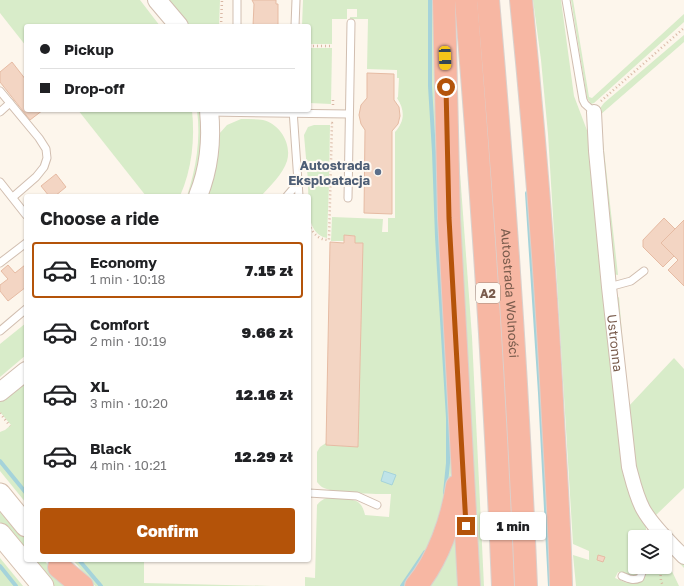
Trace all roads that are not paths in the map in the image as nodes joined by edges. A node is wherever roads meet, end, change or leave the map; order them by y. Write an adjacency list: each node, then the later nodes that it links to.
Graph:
1 (157, 0): 10 (street)
2 (238, 0): 11 (lane)
3 (296, 0): 12 (lane)
4 (444, 0): 36 (highway)
5 (466, 0): 54 (highway, Autostrada Wolności / A2)
6 (488, 0): 55 (highway, Autostrada Wolności / A2)
7 (521, 0): 48 (highway)
8 (566, 0): 18 (lane)
9 (351, 23): 19 (lane)
10 (177, 24)
11 (237, 24)
12 (296, 24)
13 (0, 91): 14 (lane)
14 (10, 103): 15 (lane); 25 (lane)
15 (0, 112)
16 (209, 112): 22 (street)
17 (293, 112): 19 (lane); 21 (lane)
18 (594, 112): 31 (street, Ustronna)
19 (349, 114): 26 (lane)
20 (0, 182): 25 (lane)
21 (298, 183): 23 (lane); 24 (lane)
22 (199, 194)
23 (289, 194)
24 (299, 194)
25 (13, 197): 27 (lane)
26 (348, 198)
27 (24, 212)
28 (24, 244): 29 (lane)
29 (0, 263)
30 (644, 271): 31 (lane)
31 (609, 287): 41 (street, Ustronna)
32 (24, 311): 33 (lane)
33 (0, 331)
34 (24, 373): 35 (street)
35 (0, 392)
36 (461, 437): 52 (highway); 53 (highway)
37 (311, 493): 39 (lane)
38 (0, 494): 40 (main road)
39 (377, 505)
40 (24, 524)
41 (652, 530)
42 (0, 534): 49 (main road)
43 (672, 547): 44 (street, Ustronna)
44 (684, 557)
45 (56, 564): 50 (main road); 51 (highway)
46 (641, 574): 47 (lane)
47 (622, 576)
48 (562, 583)
49 (43, 586)
50 (74, 586)
51 (82, 586)
52 (416, 586)
53 (469, 586)
54 (503, 586)
55 (526, 586)

